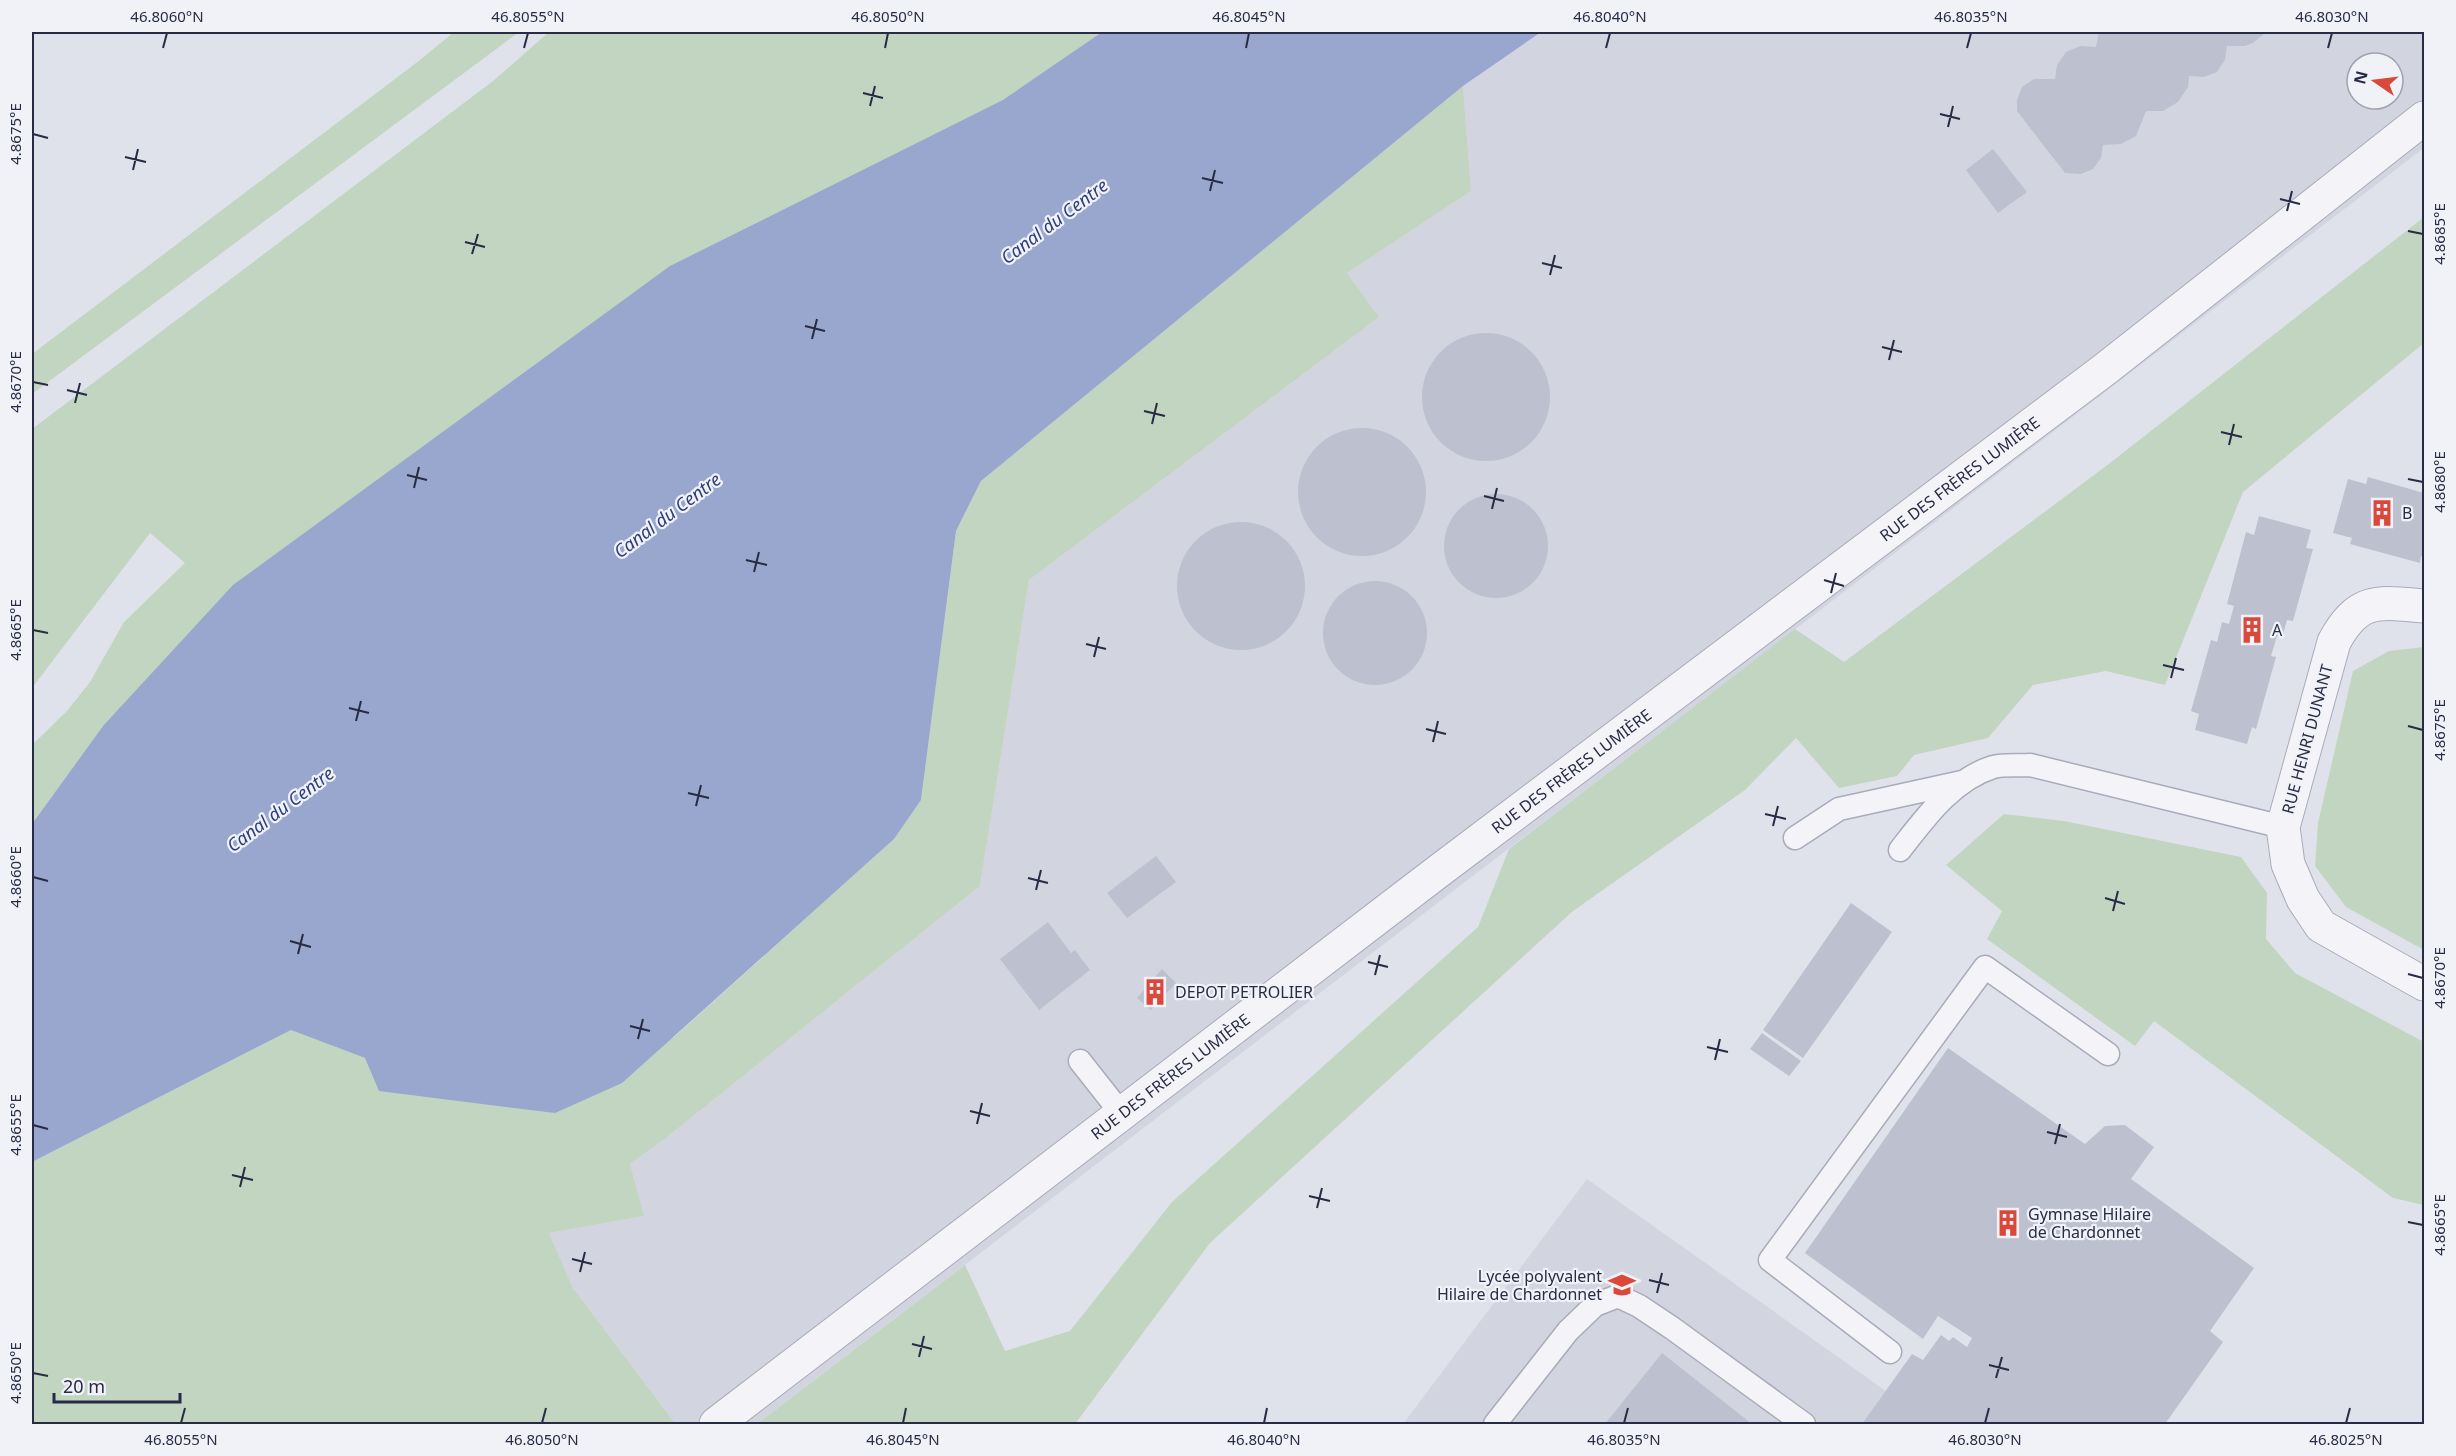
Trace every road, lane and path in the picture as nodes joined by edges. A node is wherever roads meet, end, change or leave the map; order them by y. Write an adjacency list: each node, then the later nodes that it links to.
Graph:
1 (2424, 118): 10 (street, RUE DES FRÈRES LUMIÈRE)
2 (2424, 606): 4 (street, RUE HENRI DUNANT)
3 (1963, 782): 4 (lane); 5 (lane); 6 (lane)
4 (2283, 827): 7 (street, RUE HENRI DUNANT)
5 (1796, 838)
6 (1900, 850)
7 (2424, 984)
8 (2108, 1054): 11 (lane)
9 (1080, 1061): 10 (lane)
10 (1121, 1113): 12 (street, RUE DES FRÈRES LUMIÈRE)
11 (1890, 1352)
12 (716, 1425)
13 (1495, 1425): 14 (lane)
14 (1804, 1425)

